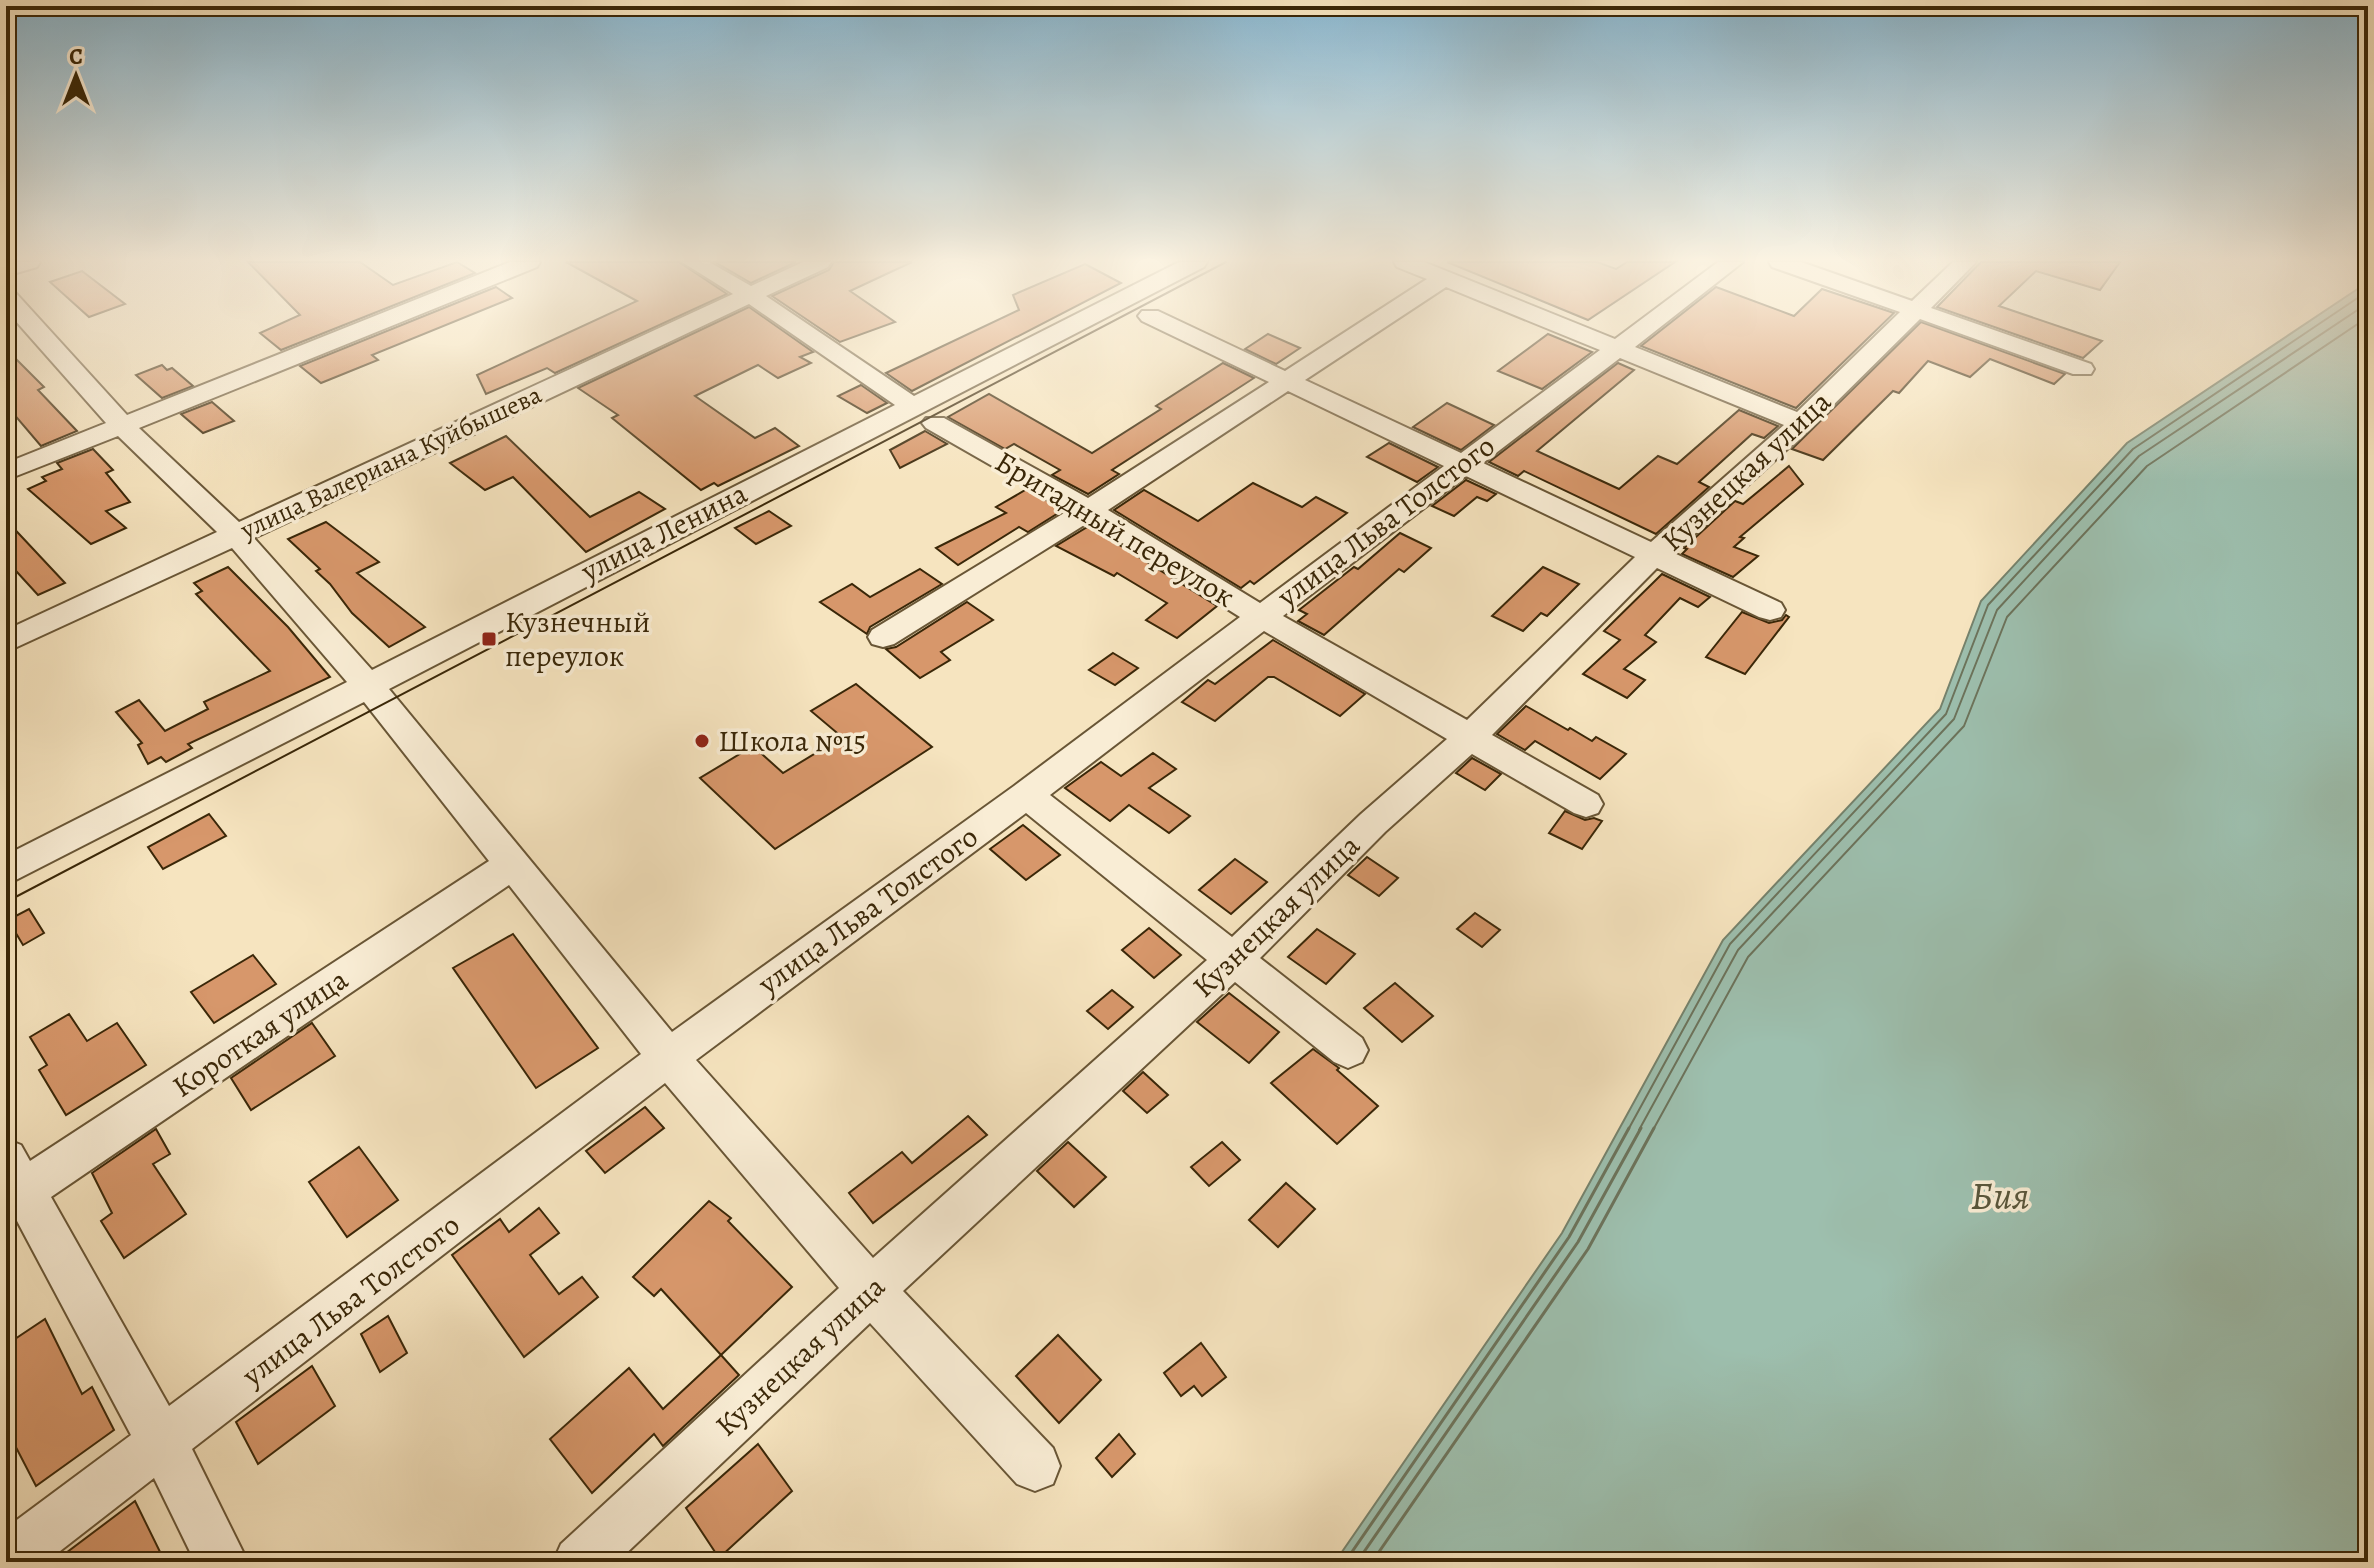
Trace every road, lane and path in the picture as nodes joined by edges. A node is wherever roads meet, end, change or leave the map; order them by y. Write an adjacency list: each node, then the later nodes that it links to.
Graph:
1 (41, 335): 18 (street)
2 (349, 335): 18 (street)
3 (661, 335): 22 (street, улица Валериана Куйбышева)
4 (809, 335): 15 (street)
5 (1050, 335): 15 (street, улица Ленина)
6 (1192, 335): 14 (street)
7 (1357, 335): 14 (street)
8 (1584, 335): 12 (street)
9 (1632, 335): 12 (street, улица Льва Толстого)
10 (1888, 335): 17 (street, Кузнецкая улица)
11 (1987, 335): 13 (street)
12 (1615, 348): 17 (street); 19 (street, улица Льва Толстого)
13 (2082, 369)
14 (1289, 380): 19 (street); 21 (street)
15 (911, 405): 28 (street, улица Ленина)
16 (935, 423): 21 (street, Бригадный переулок)
17 (1801, 423): 23 (street, Кузнецкая улица)
18 (124, 427): 20 (street); 22 (street)
19 (1462, 464): 23 (street); 25 (street, улица Льва Толстого)
20 (6, 472)
21 (1089, 510): 25 (street, Бригадный переулок); 26 (street)
22 (236, 535): 27 (street, улица Валериана Куйбышева); 28 (street)
23 (1654, 557): 24 (street); 29 (street, Кузнецкая улица)
24 (1770, 610)
25 (1260, 616): 29 (street, Бригадный переулок); 30 (street, улица Льва Толстого)
26 (883, 637)
27 (6, 642)
28 (366, 684): 32 (street); 33 (street, улица Ленина)
29 (1472, 735): 31 (street, Бригадный переулок); 34 (street, Кузнецкая улица)
30 (1026, 795): 34 (street); 36 (street, улица Льва Толстого)
31 (1586, 804)
32 (514, 863): 36 (street); 37 (street, Короткая улица)
33 (6, 871)
34 (1232, 961): 35 (street); 38 (street, Кузнецкая улица)
35 (1348, 1050)
36 (668, 1057): 38 (street); 39 (street, улица Льва Толстого)
37 (11, 1184): 39 (street)
38 (871, 1290): 40 (street); 43 (street, Кузнецкая улица)
39 (163, 1444): 41 (street, улица Льва Толстого); 42 (street)
40 (1035, 1466)
41 (6, 1560)
42 (222, 1562)
43 (579, 1562)

